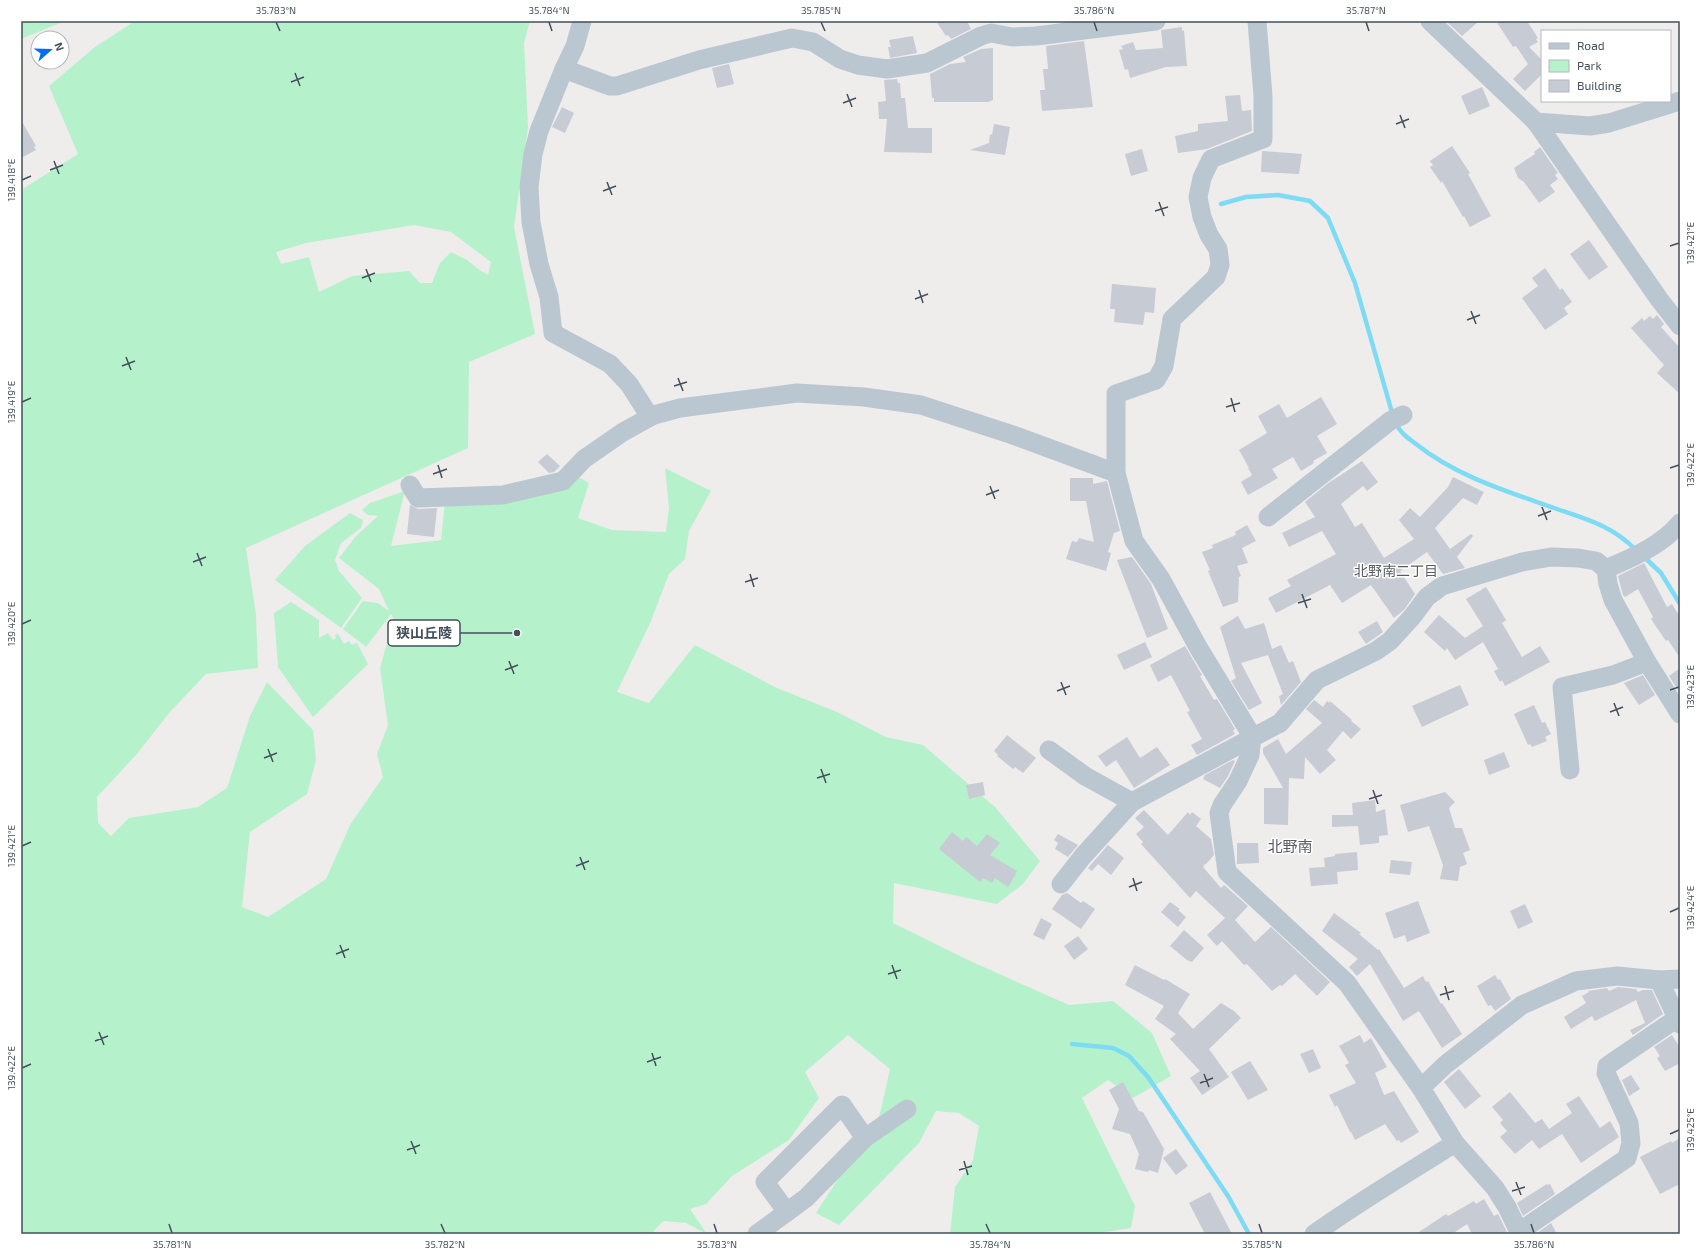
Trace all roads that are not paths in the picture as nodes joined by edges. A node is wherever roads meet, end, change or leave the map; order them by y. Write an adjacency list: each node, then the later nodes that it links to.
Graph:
1 (582, 21): 6 (street)
2 (1156, 21): 5 (street)
3 (1257, 21): 12 (street)
4 (1430, 21): 8 (street)
5 (986, 27): 6 (street)
6 (564, 69): 10 (street)
7 (1680, 101): 8 (street)
8 (1536, 122): 9 (street)
9 (1680, 326)
10 (650, 417): 12 (street); 13 (street)
11 (1397, 418): 14 (street)
12 (1116, 473): 19 (street)
13 (410, 485)
14 (1268, 517)
15 (1678, 529): 16 (street)
16 (1606, 570): 17 (street); 19 (street)
17 (1647, 662): 18 (street); 21 (street)
18 (1680, 714)
19 (1252, 736): 22 (street); 27 (street)
20 (1049, 750): 22 (street)
21 (1570, 770)
22 (1132, 802): 23 (street)
23 (1061, 884)
24 (1680, 979): 25 (street)
25 (1659, 980): 26 (street); 27 (street)
26 (1678, 1021): 32 (street)
27 (1421, 1088): 30 (street)
28 (907, 1109): 29 (street)
29 (865, 1138): 31 (street); 31 (street)
30 (1455, 1143): 32 (street); 34 (street)
31 (786, 1212): 33 (street)
32 (1520, 1233)
33 (757, 1234)
34 (1314, 1234)

